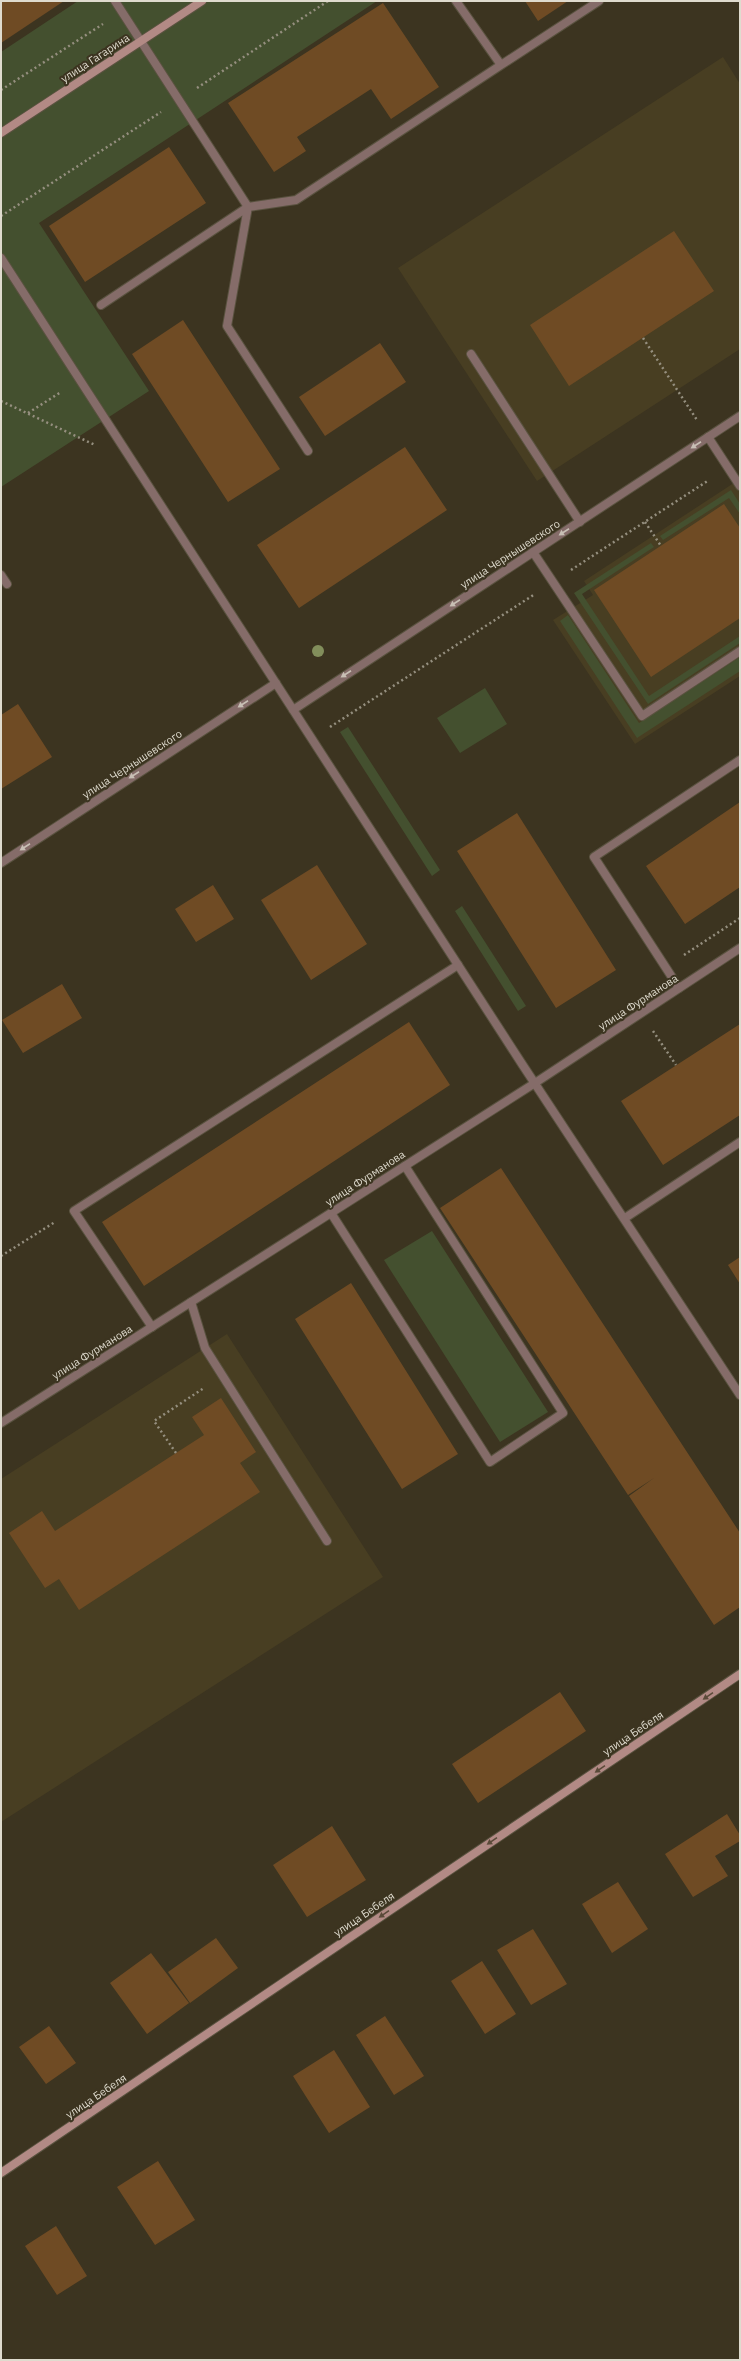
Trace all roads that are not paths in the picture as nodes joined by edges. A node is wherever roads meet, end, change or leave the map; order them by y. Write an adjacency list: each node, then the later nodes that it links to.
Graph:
1 (115, 1): 5 (street)
2 (202, 1): 5 (street, улица Гагарина)
3 (456, 1): 6 (street)
4 (599, 1): 6 (street)
5 (140, 42): 7 (street, улица Гагарина); 8 (street)
6 (501, 66): 8 (street)
7 (1, 133)
8 (248, 207): 10 (street); 14 (street)
9 (1, 258): 21 (street)
10 (101, 305)
11 (472, 354): 16 (street)
12 (740, 416): 13 (street, улица Чернышевского)
13 (708, 437): 15 (street); 16 (street, улица Чернышевского, one-way to 16)
14 (308, 451)
15 (740, 486)
16 (580, 522): 17 (street, улица Чернышевского, one-way to 17)
17 (533, 552): 20 (street); 22 (street, улица Чернышевского, one-way to 22)
18 (1, 575): 19 (street)
19 (7, 584)
20 (740, 651)
21 (276, 683): 22 (street); 24 (street, улица Чернышевского, one-way to 24)
22 (293, 710): 26 (street)
23 (740, 760): 27 (street)
24 (1, 863)
25 (740, 948): 27 (street, улица Фурманова)
26 (458, 965): 28 (street); 34 (street)
27 (679, 988): 28 (street, улица Фурманова)
28 (534, 1084): 30 (street, улица Фурманова); 32 (street)
29 (740, 1142): 32 (street)
30 (405, 1166): 31 (street, улица Фурманова); 31 (street)
31 (331, 1213): 33 (street, улица Фурманова)
32 (625, 1218): 35 (street)
33 (191, 1302): 34 (street, улица Фурманова); 37 (street)
34 (152, 1328): 36 (street, улица Фурманова)
35 (740, 1395)
36 (1, 1424)
37 (327, 1541)
38 (740, 1674): 39 (street, улица Бебеля, one-way to 39)
39 (1, 2173)

